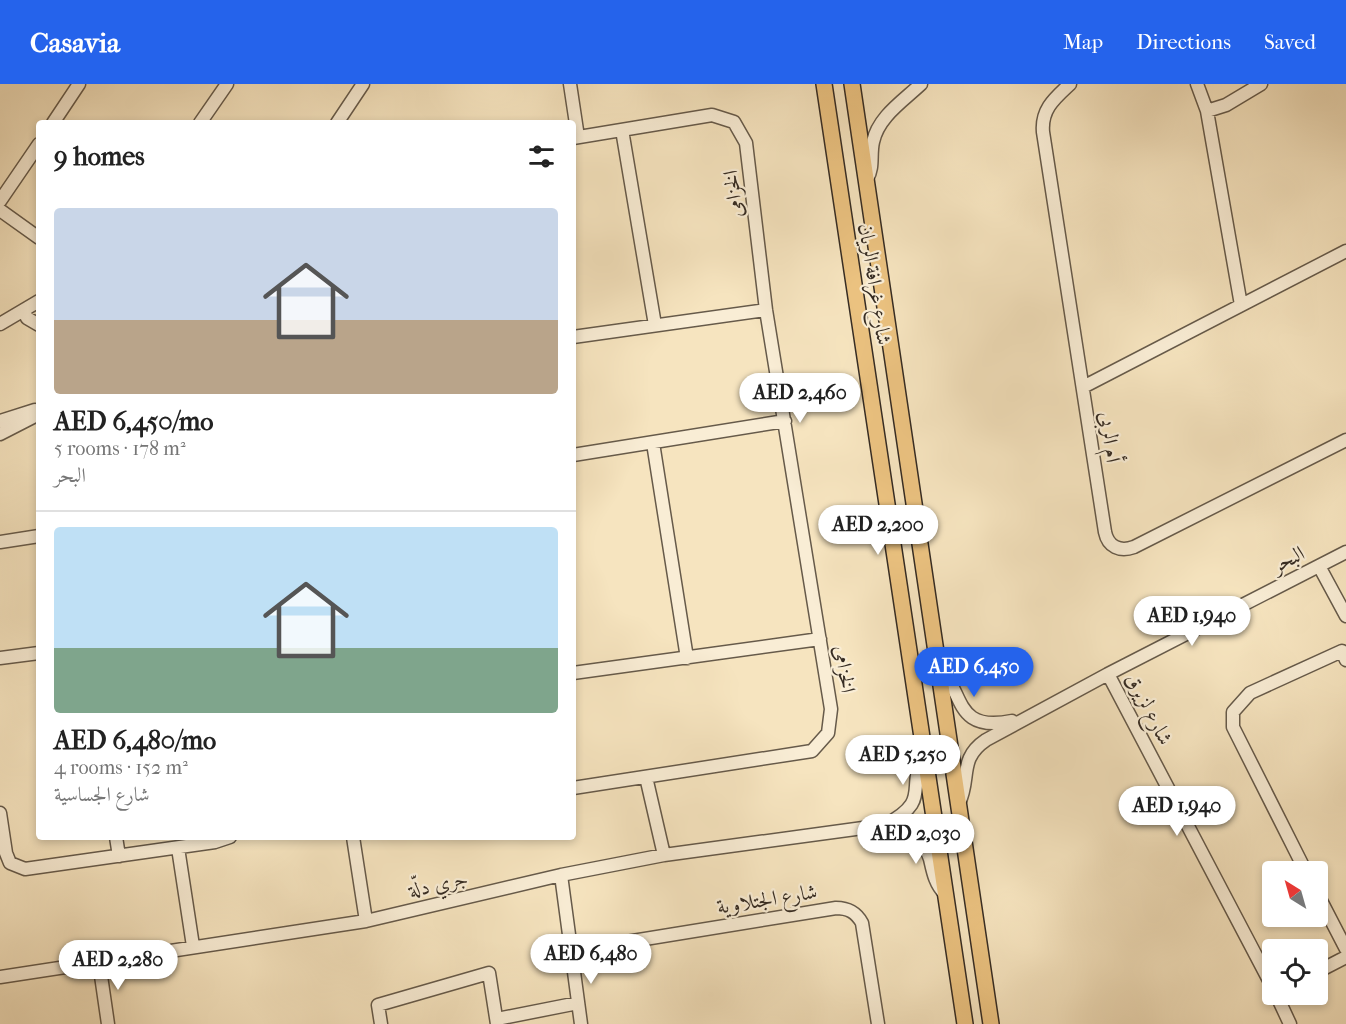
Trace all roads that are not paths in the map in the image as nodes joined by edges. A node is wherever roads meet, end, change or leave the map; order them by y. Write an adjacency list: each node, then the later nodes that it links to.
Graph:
1 (79, 84): 15 (street)
2 (227, 84): 16 (street)
3 (363, 84): 17 (street)
4 (570, 84): 18 (street, الخزامى)
5 (816, 84): 13 (street)
6 (824, 84): 13 (main road, شارع غرافة الريان)
7 (852, 84): 22 (main road, شارع غرافة الريان)
8 (921, 84): 22 (street)
9 (1070, 84): 35 (street, أم الربى)
10 (1197, 84): 14 (street)
11 (1261, 84): 12 (street)
12 (1246, 88): 14 (street)
13 (827, 101): 58 (main road, شارع غرافة الريان)
14 (1207, 111): 28 (street)
15 (55, 120)
16 (202, 120)
17 (339, 120)
18 (573, 120)
19 (622, 130): 20 (street, الخزامى); 29 (street, الخزامى); 33 (street)
20 (576, 138)
21 (36, 148): 23 (street)
22 (866, 180): 54 (main road, شارع غرافة الريان)
23 (0, 201)
24 (0, 210): 25 (street)
25 (36, 236)
26 (1346, 251): 28 (street)
27 (36, 305): 30 (street)
28 (1241, 305): 35 (street)
29 (766, 310): 33 (street); 39 (street, الخزامى)
30 (24, 311): 31 (street); 32 (street)
31 (36, 323)
32 (0, 324)
33 (655, 325): 34 (street)
34 (576, 337)
35 (1083, 387): 41 (street, أم الربى)
36 (36, 410): 38 (street)
37 (36, 416): 40 (street)
38 (0, 421)
39 (785, 422): 42 (street); 49 (street, الخزامى)
40 (0, 434)
41 (1346, 440)
42 (653, 442): 43 (street); 53 (street)
43 (576, 455)
44 (36, 536): 45 (street)
45 (0, 542)
46 (1346, 552): 47 (street, البحر)
47 (1319, 566): 48 (street); 56 (street, البحر)
48 (1346, 616)
49 (820, 639): 53 (street); 59 (street, الخزامى)
50 (36, 653): 52 (street)
51 (1345, 653): 70 (street)
52 (0, 658)
53 (687, 658): 55 (street)
54 (938, 665): 57 (street, البحر); 61 (main road, شارع غرافة الريان)
55 (576, 673)
56 (1108, 674): 57 (street, البحر); 81 (street, شارع لزيرق)
57 (1024, 718): 61 (street, البحر)
58 (925, 758): 63 (street, جري دلّة); 72 (main road, شارع غرافة الريان)
59 (646, 777): 60 (street, الخزامى); 68 (street)
60 (576, 788)
61 (959, 803): 91 (main road, شارع غرافة الريان)
62 (0, 813): 69 (street)
63 (885, 825): 68 (street, جري دلّة); 72 (street)
64 (116, 840): 69 (street)
65 (225, 840): 67 (street)
66 (353, 840): 74 (street)
67 (178, 848): 69 (street); 75 (street)
68 (664, 855): 71 (street, جري دلّة)
69 (119, 856)
70 (1300, 861)
71 (561, 875): 74 (street, جري دلّة); 77 (street)
72 (946, 895): 90 (main road, شارع غرافة الريان)
73 (1328, 914): 76 (street)
74 (366, 921): 75 (street, جري دلّة)
75 (193, 946): 79 (street, جري دلّة)
76 (1346, 949)
77 (571, 951): 83 (street); 89 (street, شارع الجتلاوية)
78 (1346, 957): 80 (street)
79 (99, 962): 82 (street, جري دلّة); 86 (street)
80 (1328, 966)
81 (1262, 967)
82 (0, 977)
83 (578, 1003): 85 (street); 88 (street)
84 (1281, 1005): 92 (street)
85 (497, 1022): 87 (street)
86 (108, 1024)
87 (381, 1024)
88 (581, 1024)
89 (878, 1024)
90 (965, 1024)
91 (991, 1024)
92 (1290, 1024)

